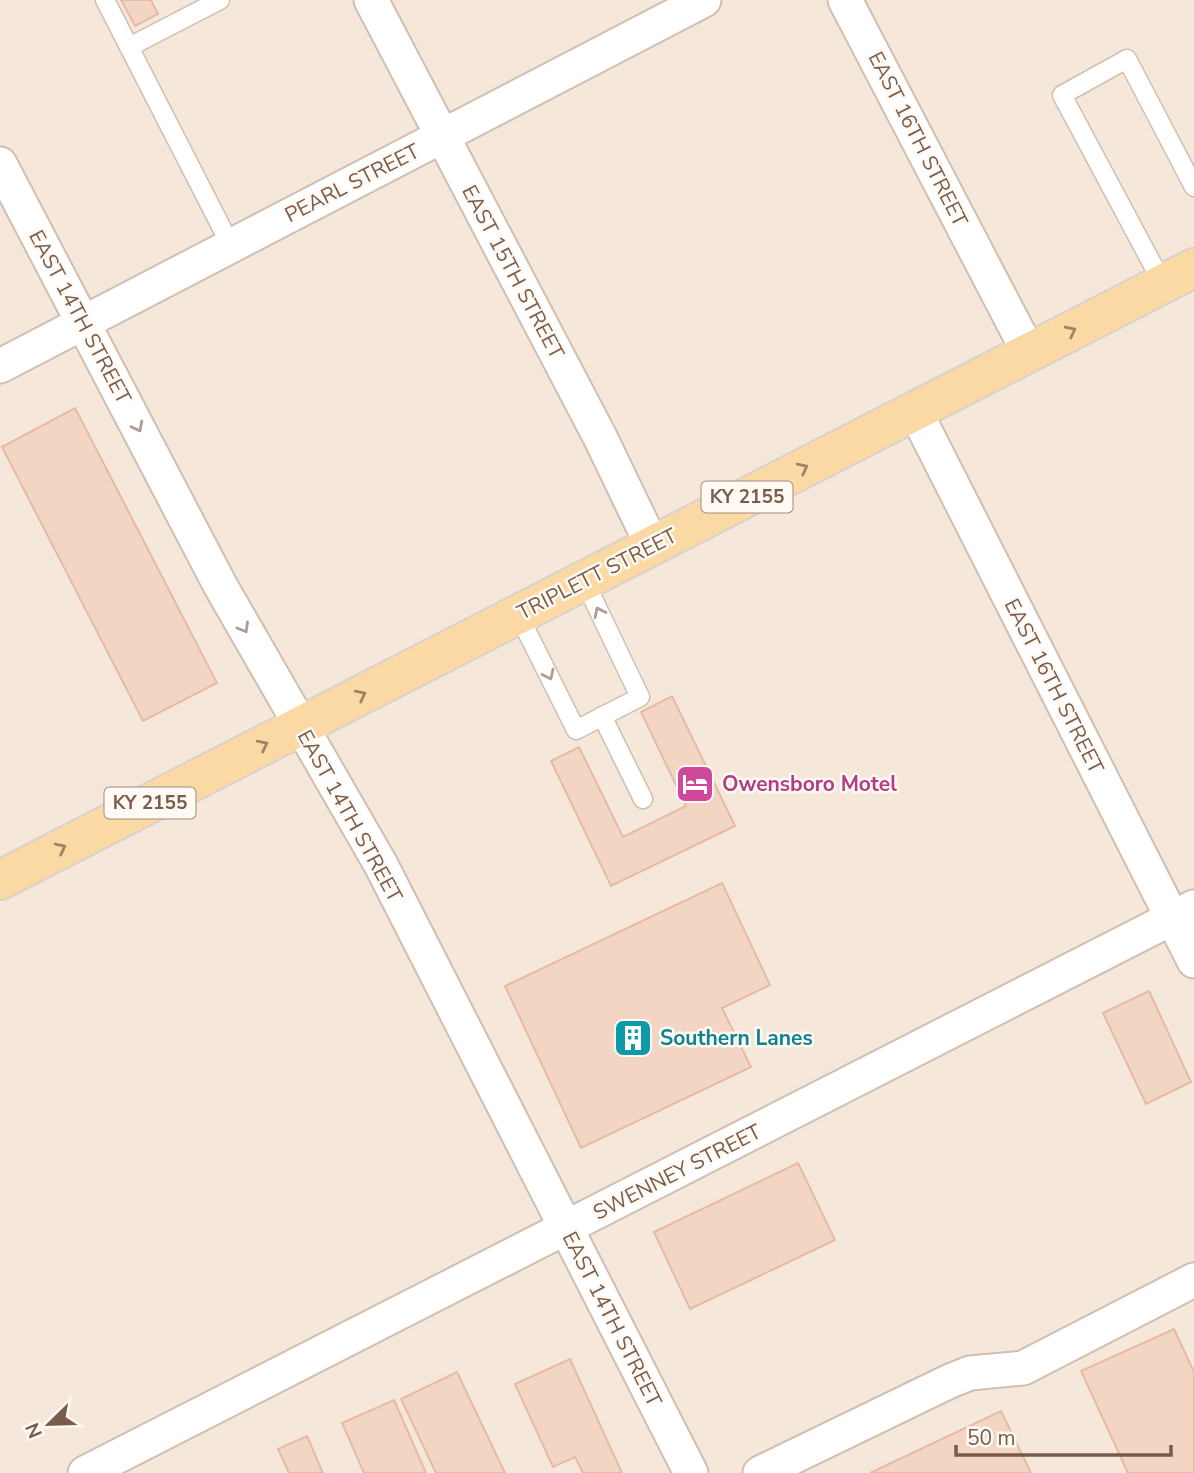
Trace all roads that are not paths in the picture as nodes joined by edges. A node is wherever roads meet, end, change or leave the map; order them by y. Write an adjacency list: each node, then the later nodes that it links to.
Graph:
1 (105, 0): 6 (lane)
2 (220, 0): 6 (lane)
3 (371, 0): 7 (street, EAST 15TH STREET)
4 (704, 0): 7 (street, PEARL STREET)
5 (845, 0): 13 (street, EAST 16TH STREET)
6 (129, 47): 10 (lane)
7 (442, 136): 10 (street, PEARL STREET); 16 (street, EAST 15TH STREET)
8 (0, 164): 12 (street, EAST 14TH STREET)
9 (1194, 187): 11 (lane)
10 (231, 246): 12 (street, PEARL STREET)
11 (1179, 276): 13 (main road, TRIPLETT STREET / KY 2155, one-way to 11)
12 (83, 323): 14 (street, PEARL STREET); 20 (street, EAST 14TH STREET, one-way to 20)
13 (1029, 353): 15 (main road, TRIPLETT STREET / KY 2155)
14 (0, 366)
15 (915, 411): 16 (main road, TRIPLETT STREET / KY 2155, one-way to 15); 23 (street, EAST 16TH STREET)
16 (652, 545): 17 (main road, TRIPLETT STREET / KY 2155)
17 (584, 580): 18 (main road, TRIPLETT STREET / KY 2155); 19 (lane, one-way to 17)
18 (519, 614): 19 (lane, one-way to 19); 20 (main road, TRIPLETT STREET / KY 2155, one-way to 18)
19 (602, 716): 21 (lane)
20 (300, 726): 22 (main road, TRIPLETT STREET / KY 2155, one-way to 20); 25 (street, EAST 14TH STREET)
21 (643, 799)
22 (0, 880)
23 (1183, 912): 24 (street, EAST 16TH STREET); 25 (street, SWENNEY STREET)
24 (1194, 961)
25 (567, 1229): 27 (street, SWENNEY STREET); 28 (street, EAST 14TH STREET)
26 (1194, 1280): 29 (street)
27 (85, 1473)
28 (691, 1473)
29 (760, 1473)

